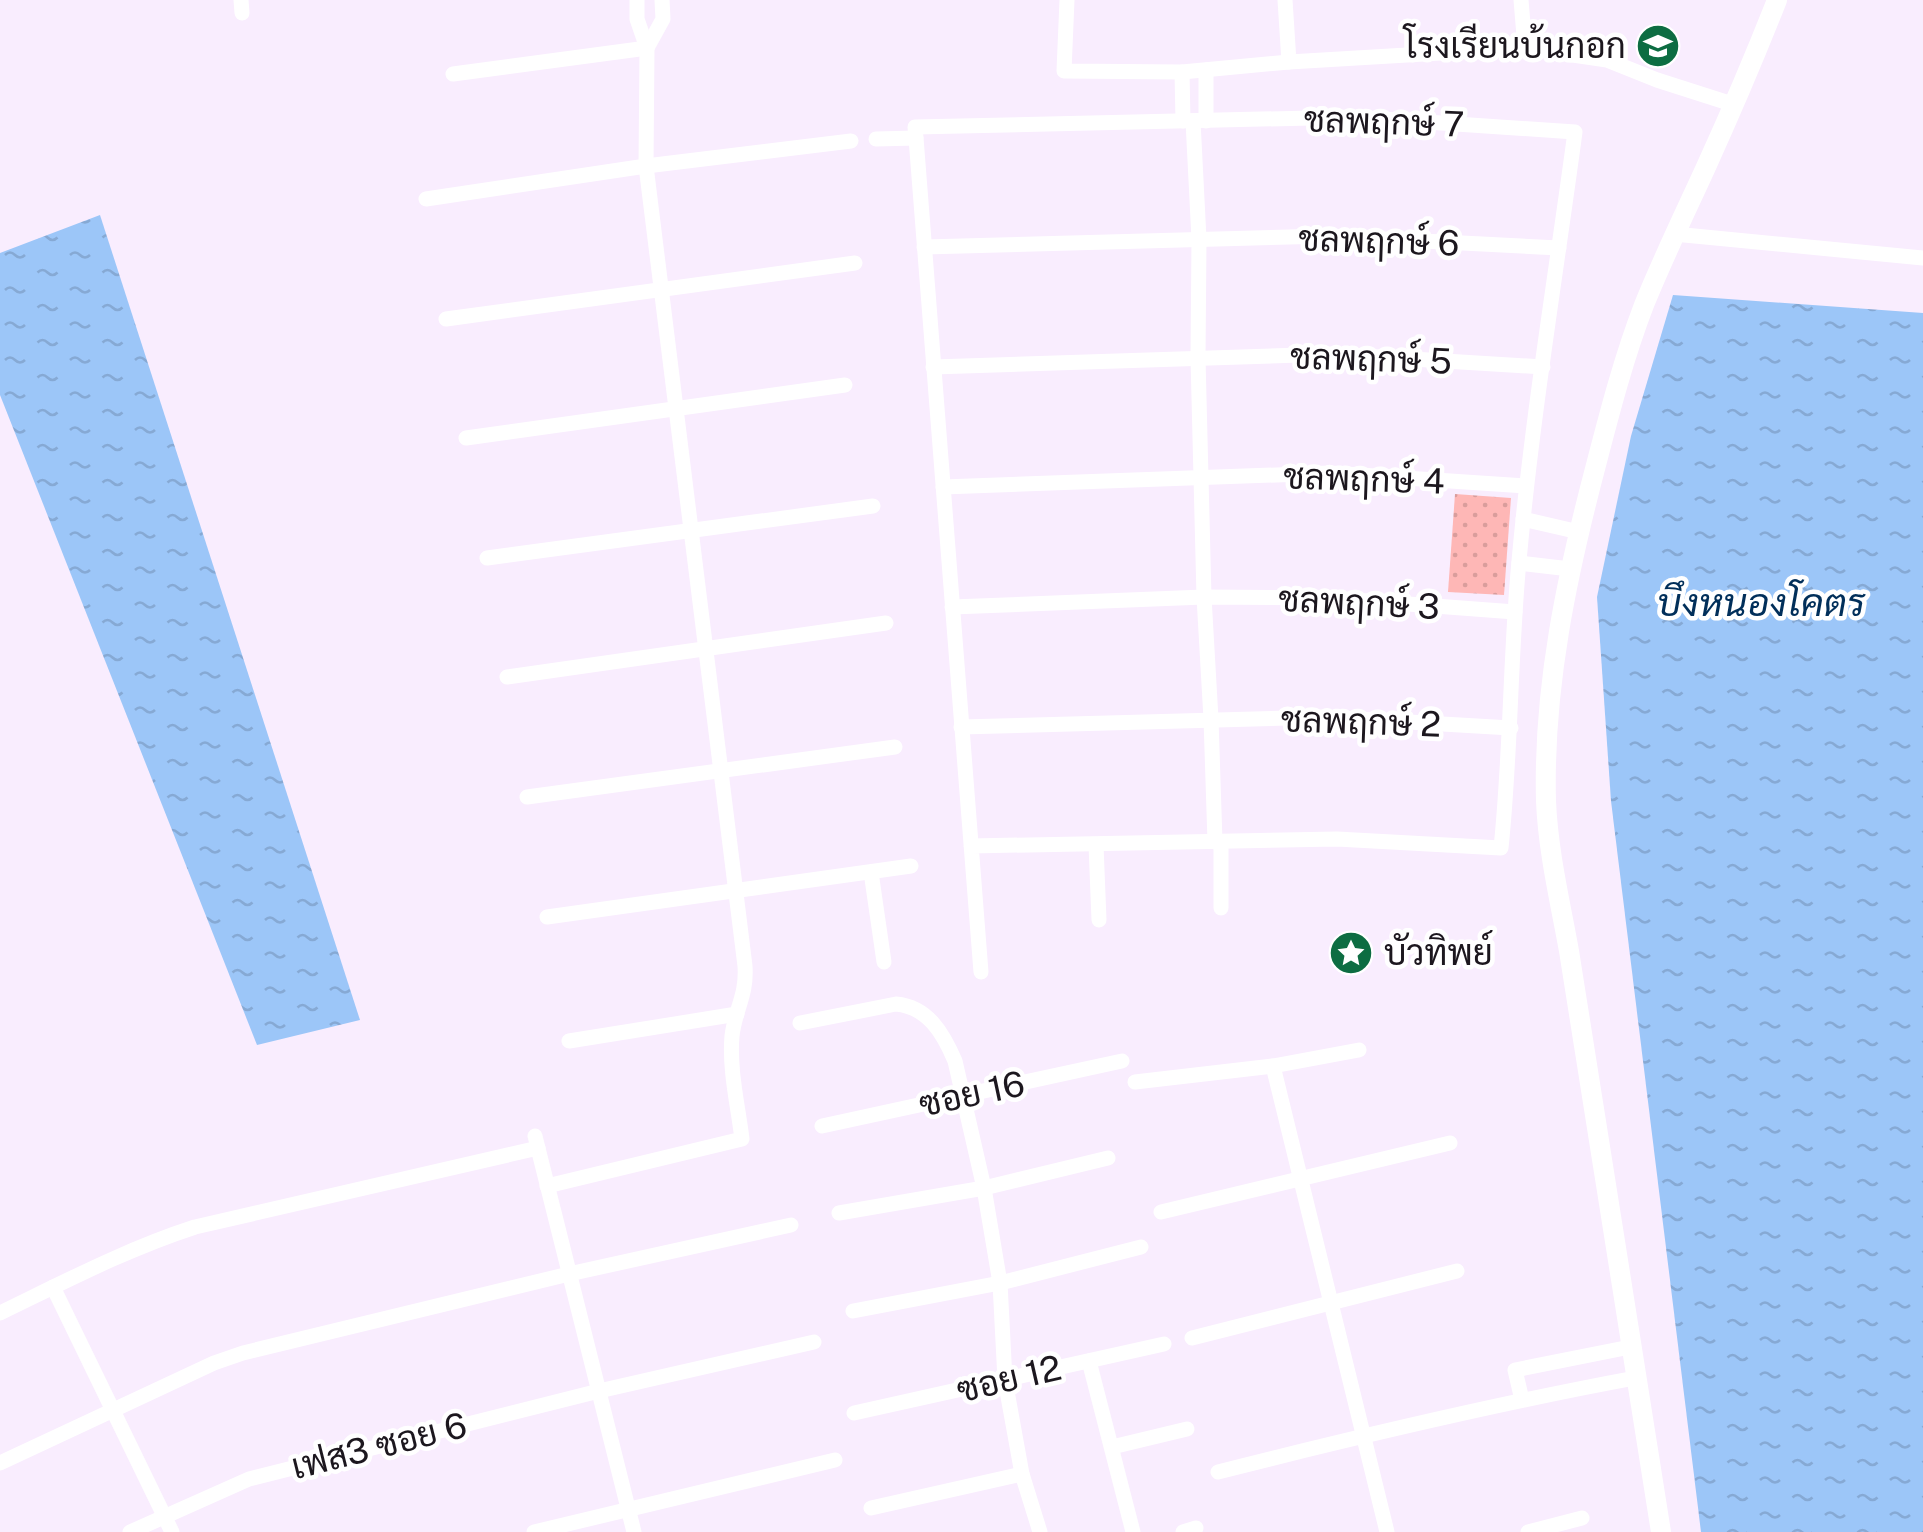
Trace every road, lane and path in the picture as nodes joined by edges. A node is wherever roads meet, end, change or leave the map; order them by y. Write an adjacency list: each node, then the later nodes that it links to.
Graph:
1 (637, 0): 7 (street)
2 (662, 0): 7 (street)
3 (1067, 0): 11 (street)
4 (1285, 0): 9 (street)
5 (1521, 0): 8 (street)
6 (1777, 0): 13 (street)
7 (648, 48): 12 (street); 18 (street)
8 (1525, 48): 9 (street); 13 (street)
9 (1290, 62): 10 (street)
10 (1206, 70): 11 (street); 14 (street)
11 (1182, 72): 14 (street)
12 (453, 74)
13 (1732, 104): 20 (street)
14 (1194, 121): 15 (street, ชลพฤกษ์ 7); 21 (street); 23 (street, ชลพฤกษ์ 7)
15 (915, 132): 16 (street, ชลพฤกษ์ 7); 22 (street)
16 (876, 138)
17 (852, 141): 18 (street)
18 (646, 166): 19 (street); 26 (street)
19 (426, 199)
20 (1674, 234): 24 (street); 40 (street)
21 (1199, 240): 22 (street, ชลพฤกษ์ 6); 23 (street, ชลพฤกษ์ 6); 28 (street)
22 (924, 247): 29 (street)
23 (1559, 248): 30 (street)
24 (1923, 258)
25 (855, 263): 26 (street)
26 (661, 288): 27 (street); 32 (street)
27 (446, 319)
28 (1198, 358): 29 (street, ชลพฤกษ์ 5); 30 (street, ชลพฤกษ์ 5); 34 (street)
29 (934, 367): 36 (street)
30 (1543, 367): 35 (street)
31 (845, 385): 32 (street)
32 (676, 409): 33 (street); 39 (street)
33 (466, 438)
34 (1201, 478): 35 (street, ชลพฤกษ์ 4); 36 (street, ชลพฤกษ์ 4); 44 (street)
35 (1526, 486): 38 (street)
36 (943, 487): 45 (street)
37 (872, 506): 39 (street)
38 (1523, 520): 40 (street); 42 (street)
39 (692, 529): 41 (street); 48 (street)
40 (1578, 532): 43 (street)
41 (487, 558)
42 (1519, 563): 43 (street); 46 (street)
43 (1570, 569): 95 (street)
44 (1204, 598): 45 (street, ชลพฤกษ์ 3); 46 (street, ชลพฤกษ์ 3); 50 (street)
45 (952, 607): 51 (street)
46 (1515, 612): 52 (street)
47 (886, 624): 48 (street)
48 (706, 650): 49 (street); 54 (street)
49 (507, 677)
50 (1211, 719): 51 (street, ชลพฤกษ์ 2); 52 (street, ชลพฤกษ์ 2); 56 (street)
51 (962, 726): 58 (street)
52 (1511, 728): 56 (street)
53 (894, 747): 54 (street)
54 (722, 770): 55 (street); 61 (street)
55 (527, 797)
56 (1218, 842): 57 (street); 62 (street)
57 (1096, 845): 58 (street); 64 (street)
58 (971, 846): 66 (street)
59 (911, 866): 60 (street)
60 (871, 872): 61 (street); 65 (street)
61 (737, 890): 63 (street); 67 (street)
62 (1221, 908)
63 (548, 916)
64 (1099, 920)
65 (884, 962)
66 (980, 972)
67 (737, 1014): 69 (street); 79 (street)
68 (800, 1023): 74 (street)
69 (569, 1041)
70 (1359, 1050): 72 (street)
71 (1122, 1061): 74 (street, ซอย 16)
72 (1272, 1066): 73 (street); 78 (street)
73 (1135, 1082)
74 (963, 1096): 75 (street, ซอย 16); 80 (street)
75 (822, 1126)
76 (1450, 1143): 78 (street)
77 (1108, 1158): 80 (street)
78 (1300, 1177): 81 (street); 89 (street)
79 (547, 1186): 86 (street); 88 (street)
80 (984, 1188): 82 (street); 87 (street)
81 (1161, 1212)
82 (839, 1213)
83 (792, 1224): 86 (street)
84 (1142, 1247): 87 (street)
85 (1457, 1270): 89 (street)
86 (569, 1274): 99 (street); 101 (street)
87 (1000, 1283): 90 (street); 98 (street)
88 (54, 1287): 91 (street); 101 (street)
89 (1330, 1303): 92 (street); 104 (street)
90 (853, 1311)
91 (0, 1313)
92 (1192, 1338)
93 (814, 1342): 99 (street, เฟส3 ซอย 6)
94 (1164, 1344): 96 (street, ซอย 12)
95 (1630, 1347): 97 (street); 100 (street)
96 (1089, 1361): 98 (street, ซอย 12); 105 (street)
97 (1635, 1378): 100 (street); 121 (street)
98 (1006, 1380): 102 (street, ซอย 12); 109 (street)
99 (598, 1391): 111 (street); 113 (street, เฟส3 ซอย 6)
100 (1522, 1400): 104 (street)
101 (113, 1411): 107 (street); 113 (street)
102 (854, 1413)
103 (1187, 1429): 105 (street)
104 (1363, 1436): 108 (street); 119 (street)
105 (1112, 1447): 118 (street)
106 (835, 1460): 111 (street)
107 (0, 1463)
108 (1218, 1472)
109 (1022, 1474): 110 (street); 117 (street)
110 (871, 1508)
111 (628, 1509): 115 (street); 116 (street)
112 (1582, 1518): 120 (street)
113 (168, 1525): 114 (street, เฟส3 ซอย 6)
114 (130, 1532)
115 (534, 1532)
116 (634, 1532)
117 (1040, 1532)
118 (1133, 1532)
119 (1387, 1532)
120 (1528, 1532)
121 (1661, 1532)

